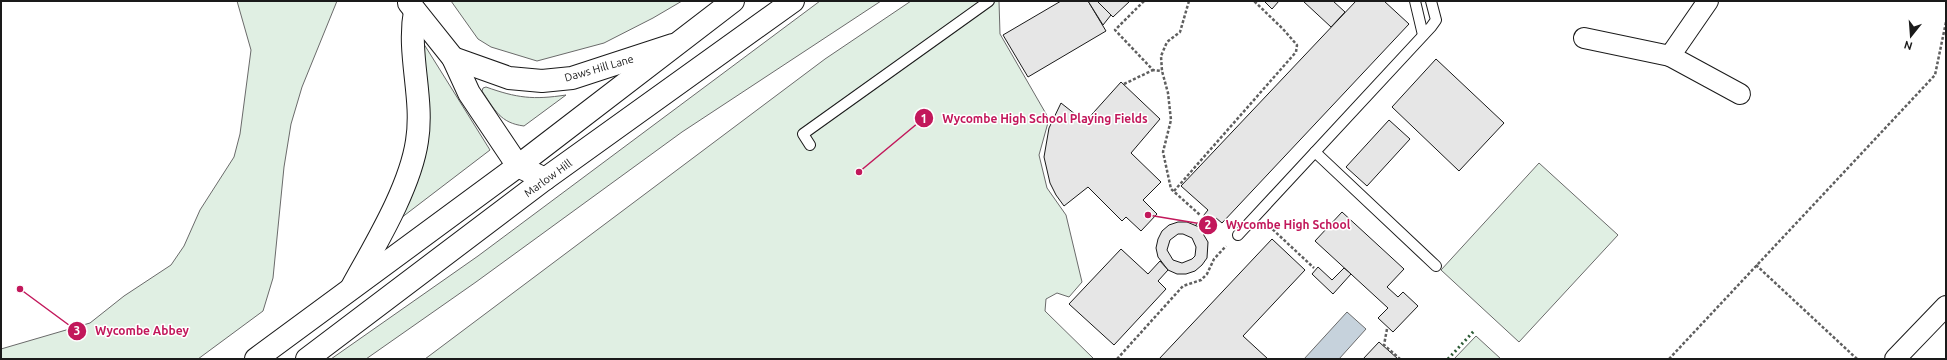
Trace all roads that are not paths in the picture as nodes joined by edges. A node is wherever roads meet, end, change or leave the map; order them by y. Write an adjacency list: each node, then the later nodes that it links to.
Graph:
1 (734, 1): 10 (main road)
2 (793, 1): 17 (main road, Marlow Hill)
3 (989, 1): 14 (lane)
4 (1415, 1): 8 (lane)
5 (1430, 1): 8 (lane)
6 (1708, 1): 11 (street)
7 (412, 6): 12 (main road); 20 (main road)
8 (1423, 35): 15 (lane)
9 (1584, 38): 11 (street)
10 (675, 45): 12 (main road, Daws Hill Lane); 16 (main road)
11 (1670, 56): 13 (street)
12 (453, 58): 16 (main road)
13 (1740, 94)
14 (810, 145)
15 (1315, 152): 18 (lane); 19 (lane)
16 (518, 166): 17 (main road); 20 (main road)
17 (545, 179): 23 (main road, Marlow Hill)
18 (1238, 235)
19 (1436, 266)
20 (352, 288): 22 (main road)
21 (1946, 306): 24 (street)
22 (256, 359)
23 (306, 359)
24 (1895, 359)

